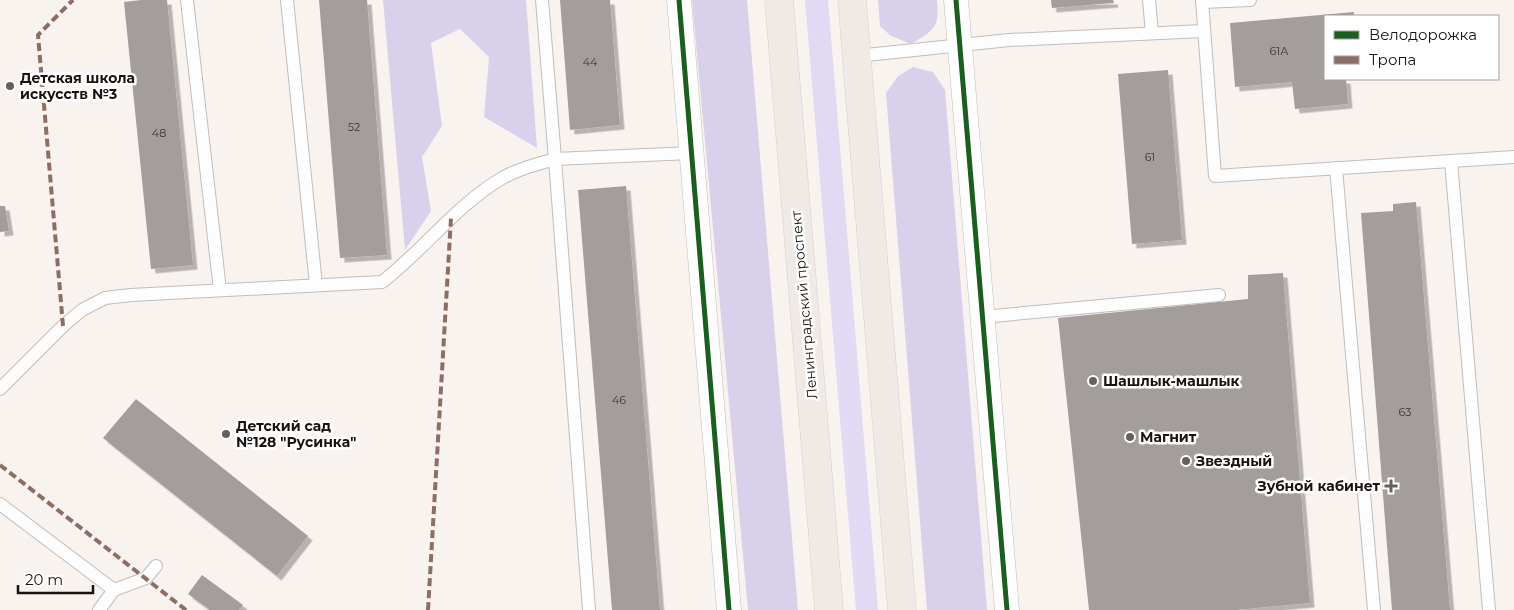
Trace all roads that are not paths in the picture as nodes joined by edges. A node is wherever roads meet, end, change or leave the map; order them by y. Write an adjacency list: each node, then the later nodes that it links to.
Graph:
1 (187, 0): 21 (lane)
2 (288, 0): 20 (lane)
3 (542, 0): 17 (lane)
4 (679, 0): 15 (street)
5 (779, 0): 31 (main road, Ленинградский проспект)
6 (852, 0): 14 (main road)
7 (956, 0): 13 (street)
8 (1149, 0): 12 (lane)
9 (1250, 0): 10 (lane)
10 (1202, 1): 11 (lane)
11 (1204, 31): 12 (lane); 19 (lane)
12 (1152, 33): 13 (lane)
13 (960, 45): 14 (lane); 23 (street)
14 (857, 56): 32 (main road)
15 (691, 153): 17 (lane); 30 (street)
16 (1514, 157): 18 (lane)
17 (555, 159): 20 (lane); 29 (lane)
18 (1450, 161): 19 (lane); 35 (lane)
19 (1336, 168): 34 (lane)
20 (316, 285): 21 (lane)
21 (220, 290): 24 (lane)
22 (1219, 295): 23 (lane)
23 (982, 317): 33 (street)
24 (2, 384)
25 (0, 504): 27 (lane)
26 (156, 566): 27 (lane)
27 (114, 590): 28 (lane)
28 (99, 610)
29 (589, 610)
30 (729, 610)
31 (829, 610)
32 (902, 610)
33 (1007, 610)
34 (1374, 610)
35 (1489, 610)

